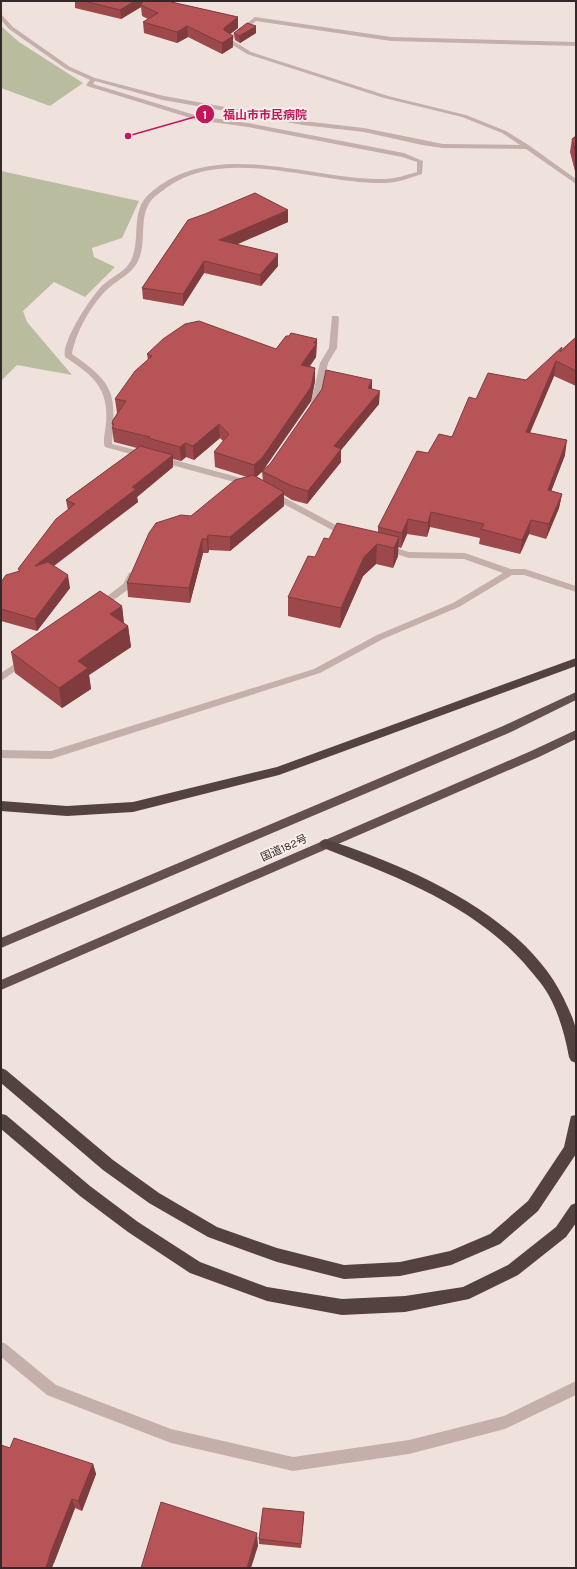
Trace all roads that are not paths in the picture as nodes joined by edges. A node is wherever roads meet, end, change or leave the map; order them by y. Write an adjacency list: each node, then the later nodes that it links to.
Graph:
1 (1, 16): 3 (street)
2 (576, 44): 4 (street)
3 (93, 79): 4 (street); 8 (street)
4 (528, 147): 5 (street)
5 (576, 182)
6 (335, 318): 7 (street)
7 (308, 414)
8 (259, 485): 9 (street); 10 (street)
9 (239, 489)
10 (357, 540)
11 (379, 546): 13 (street)
12 (136, 566): 15 (street)
13 (510, 572): 14 (street); 21 (street)
14 (576, 589)
15 (90, 614)
16 (33, 655): 18 (street)
17 (576, 662): 22 (highway)
18 (1, 678)
19 (576, 696): 24 (highway, 国道182号)
20 (576, 734): 23 (highway, 国道182号)
21 (1, 754)
22 (1, 806)
23 (325, 844): 25 (highway, 国道182号); 26 (highway)
24 (1, 943)
25 (1, 985)
26 (576, 1057)
27 (1, 1074): 29 (highway)
28 (1, 1120): 30 (highway)
29 (576, 1121)
30 (576, 1210)
31 (1, 1349): 32 (street)
32 (576, 1388)

